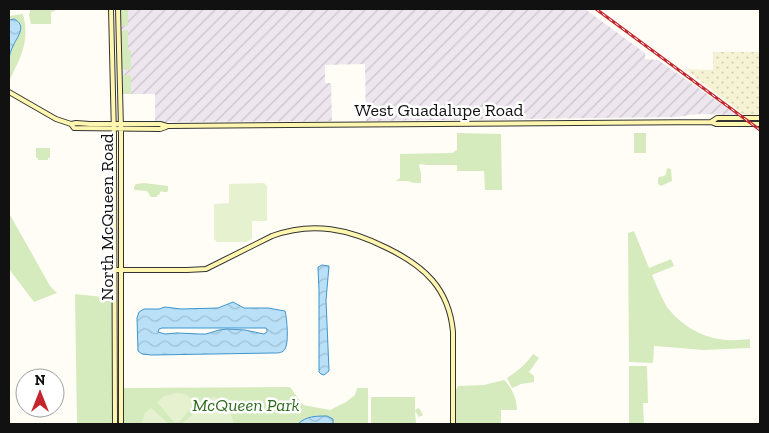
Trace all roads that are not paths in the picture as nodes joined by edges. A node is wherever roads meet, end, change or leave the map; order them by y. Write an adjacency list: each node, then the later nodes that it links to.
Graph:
1 (112, 9): 3 (main road, North McQueen Road)
2 (118, 9): 4 (main road, North McQueen Road)
3 (112, 45): 4 (main road); 9 (main road, North McQueen Road)
4 (119, 45): 10 (main road, North McQueen Road)
5 (9, 92): 9 (main road, West Guadalupe Road)
6 (760, 118): 7 (main road, West Guadalupe Road)
7 (711, 122): 8 (main road, West Guadalupe Road); 10 (main road, West Guadalupe Road)
8 (760, 124)
9 (114, 127): 10 (main road, West Guadalupe Road); 11 (main road, North McQueen Road)
10 (121, 127): 12 (main road, North McQueen Road)
11 (114, 192): 12 (main road); 13 (main road, North McQueen Road)
12 (121, 205): 14 (main road, North McQueen Road)
13 (115, 270): 14 (main road); 16 (main road, North McQueen Road)
14 (121, 270): 15 (main road, North McQueen Road); 19 (main road)
15 (122, 398): 16 (main road); 18 (main road, North McQueen Road)
16 (115, 399): 17 (main road, North McQueen Road)
17 (115, 424)
18 (121, 424)
19 (453, 424)

